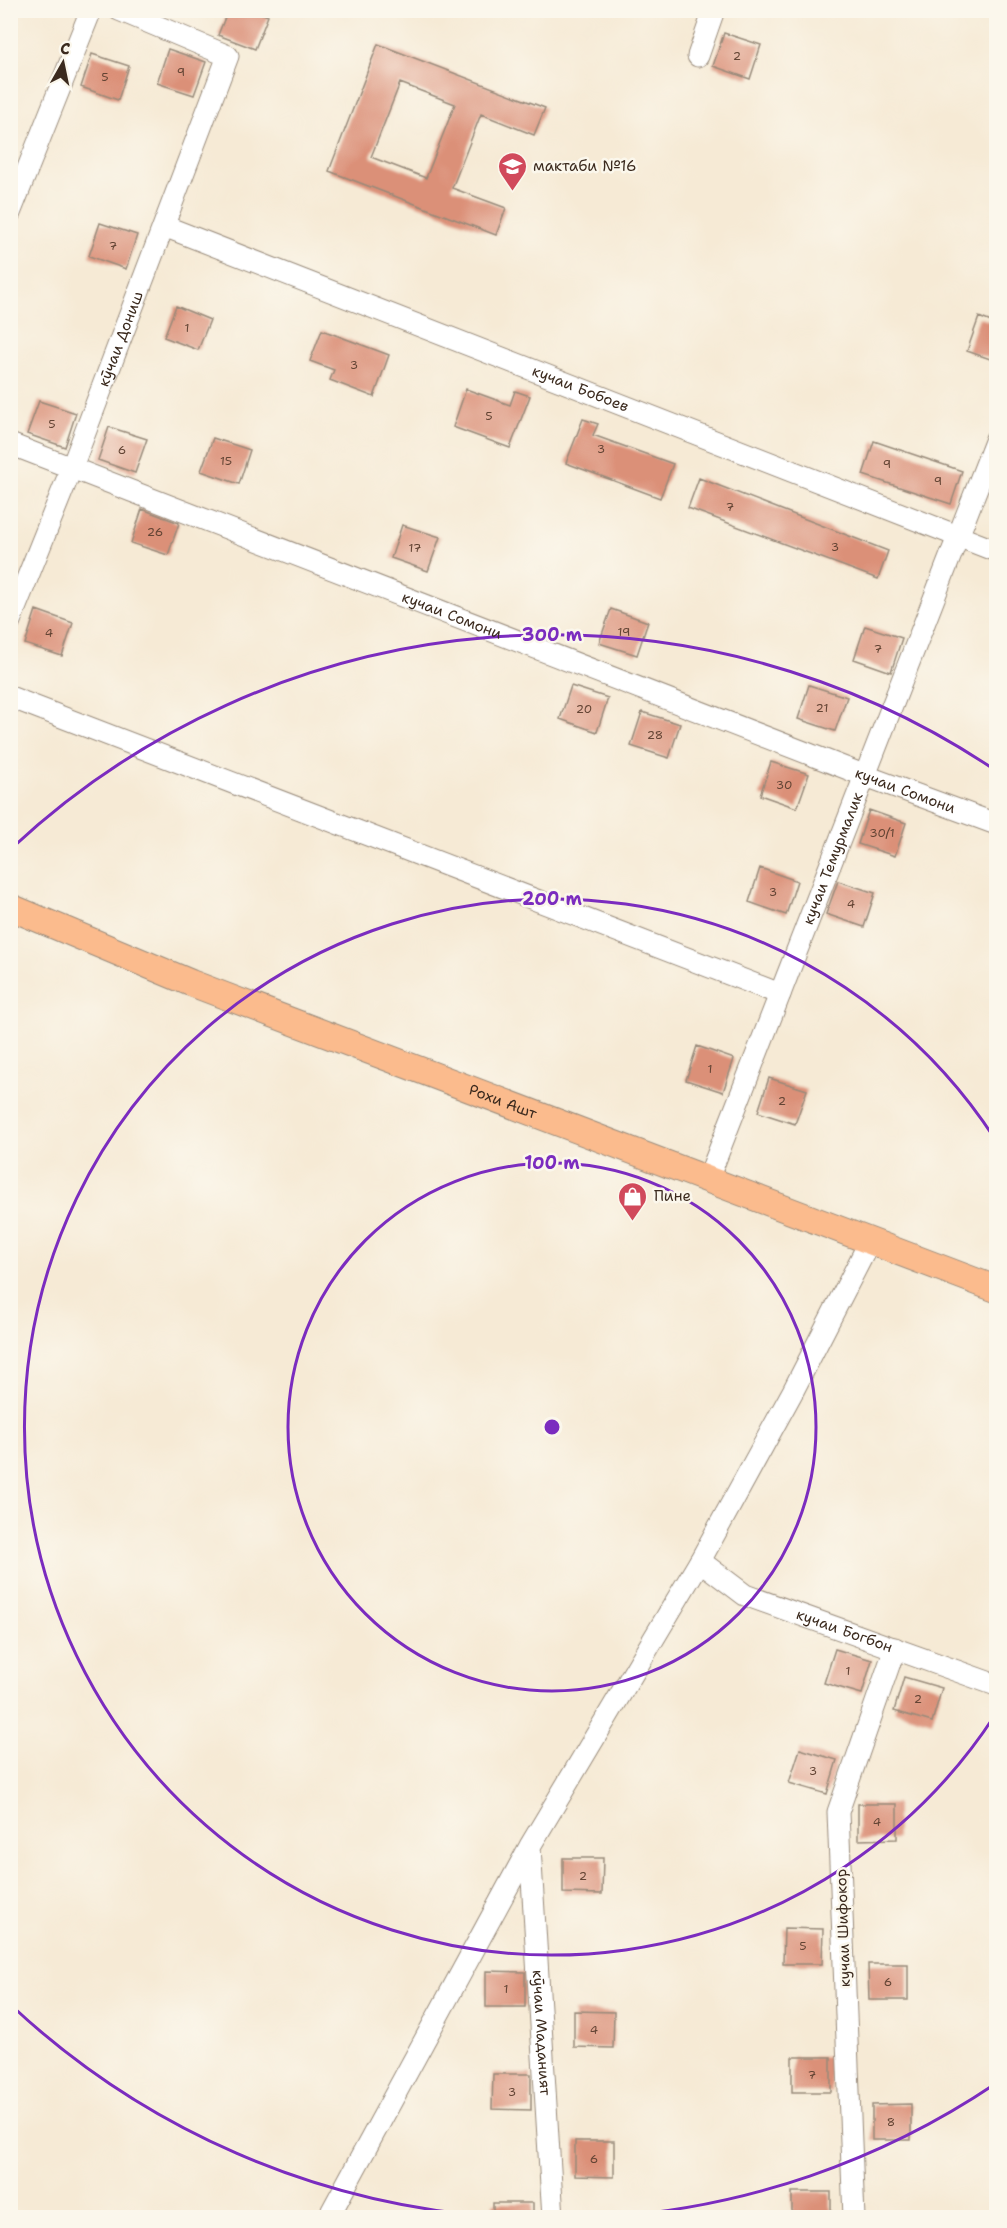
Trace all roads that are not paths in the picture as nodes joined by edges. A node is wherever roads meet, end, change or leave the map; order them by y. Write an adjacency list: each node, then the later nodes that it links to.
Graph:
1 (91, 10): 5 (street)
2 (119, 10): 6 (street, кӯчаи Дониш)
3 (714, 10): 4 (street)
4 (698, 56)
5 (10, 213)
6 (164, 226): 9 (street, кӯчаи Дониш); 10 (street, кучаи Бобоев)
7 (996, 440): 10 (street, кучаи Темурмалик)
8 (10, 444): 9 (street, кучаи Сомони)
9 (72, 467): 12 (street, кӯчаи Дониш); 14 (street, кучаи Сомони)
10 (959, 537): 11 (street, кучаи Бобоев); 14 (street, кучаи Темурмалик)
11 (996, 551)
12 (10, 621)
13 (10, 697): 17 (street)
14 (866, 776): 15 (street, кучаи Сомони); 17 (street, кучаи Темурмалик)
15 (996, 824)
16 (10, 907): 18 (main road, Рохи Ашт)
17 (780, 994): 18 (street, кучаи Темурмалик)
18 (708, 1179): 19 (main road, Рохи Ашт)
19 (870, 1241): 20 (main road, Рохи Ашт); 21 (street)
20 (996, 1289)
21 (700, 1561): 22 (street, кучаи Богбон); 24 (street)
22 (895, 1648): 23 (street, кучаи Богбон); 27 (street, кучаи Шифокор)
23 (996, 1685)
24 (530, 1846): 25 (street); 26 (street, кӯчаи Маданият)
25 (328, 2217)
26 (553, 2217)
27 (854, 2217)

